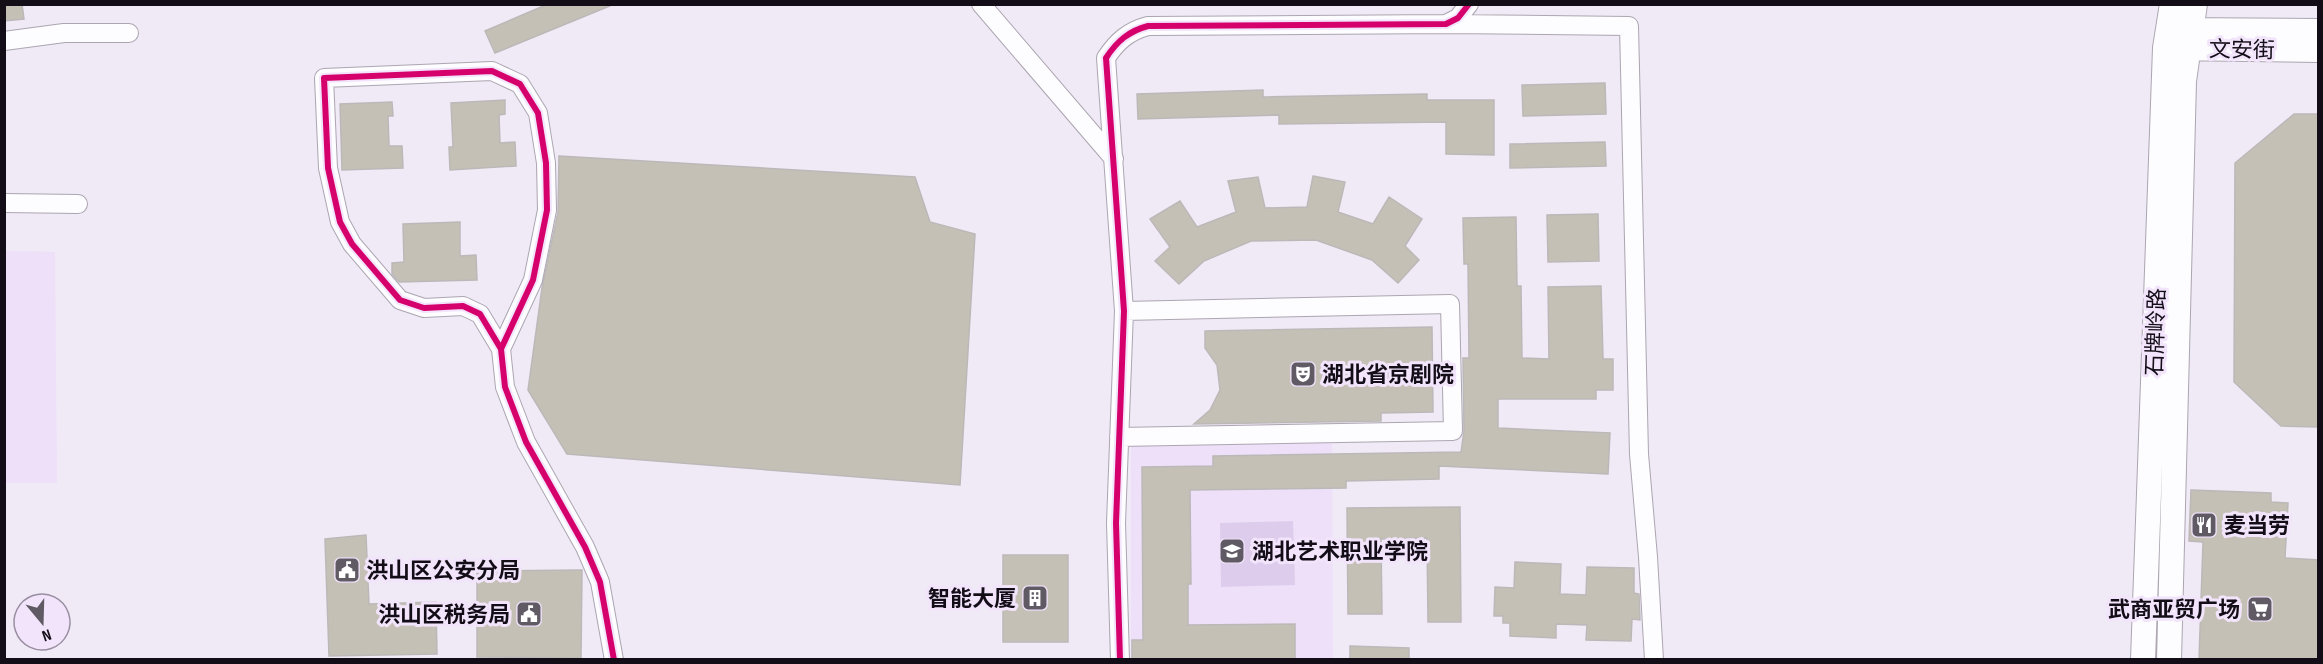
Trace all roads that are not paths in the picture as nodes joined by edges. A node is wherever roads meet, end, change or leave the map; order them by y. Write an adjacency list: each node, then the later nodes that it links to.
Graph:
1 (981, 4): 11 (street)
2 (1469, 4): 5 (street)
3 (2172, 4): 8 (main road, 石牌岭路)
4 (2195, 4): 8 (main road, 石牌岭路)
5 (1446, 24): 11 (street); 19 (street)
6 (2319, 31): 8 (main road, 文安街)
7 (129, 33): 9 (street)
8 (2178, 39): 10 (main road, 文安街); 20 (main road, 石牌岭路); 21 (main road, 石牌岭路)
9 (4, 41)
10 (2319, 50)
11 (1114, 159): 14 (street)
12 (4, 203): 13 (street)
13 (78, 204)
14 (1124, 311): 16 (street); 16 (street)
15 (501, 349): 15 (street); 17 (street)
16 (1119, 438): 18 (street)
17 (615, 660)
18 (1120, 660)
19 (1654, 660)
20 (2143, 660)
21 (2169, 660)

